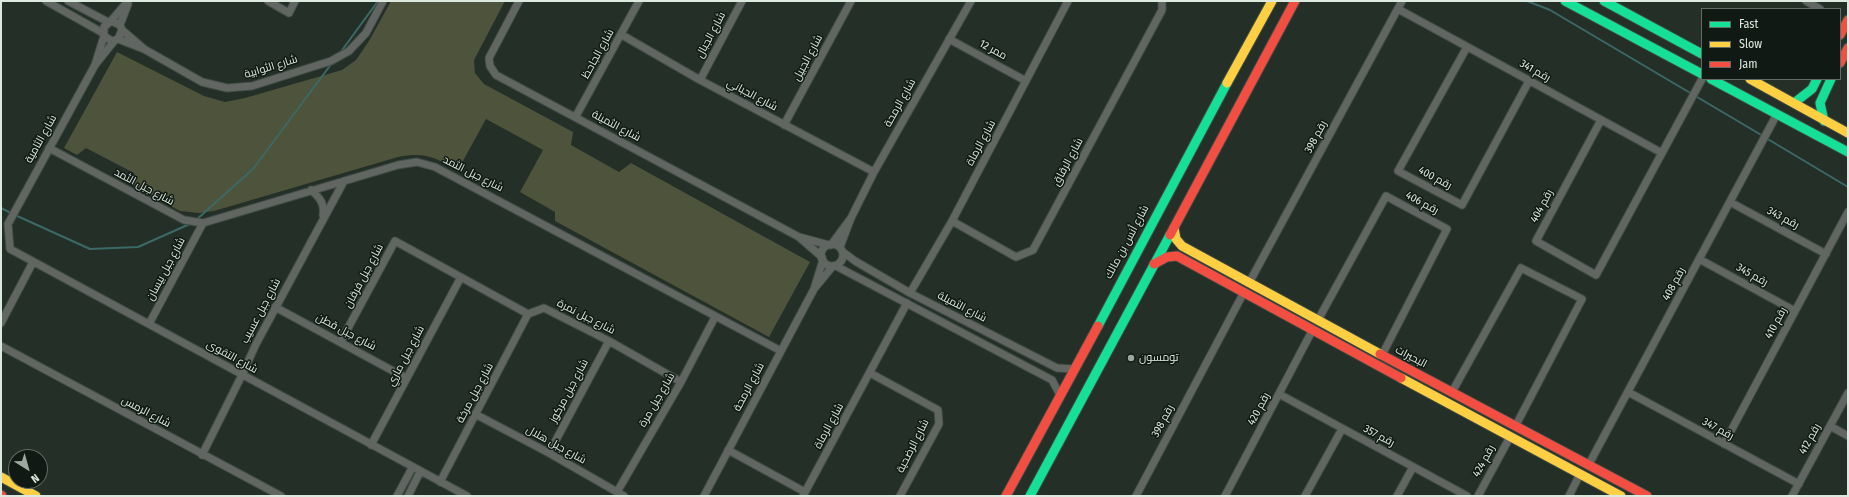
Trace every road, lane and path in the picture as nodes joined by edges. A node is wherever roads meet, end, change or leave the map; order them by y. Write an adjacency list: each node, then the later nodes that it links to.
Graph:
1 (46, 1): 26 (street)
2 (68, 1): 23 (street)
3 (128, 1): 23 (street); 24 (street)
4 (268, 1): 5 (street)
5 (295, 1)
6 (383, 1): 32 (street, شارع الثوابية)
7 (519, 1): 48 (street, شارع الثميلة)
8 (639, 1): 27 (street, شارع الجاحظ)
9 (742, 1): 37 (street, شارع الجبال)
10 (851, 1): 51 (street, شارع الجبيل)
11 (970, 1): 29 (street, شارع الرمحة)
12 (1068, 1): 42 (street, شارع الرماة)
13 (1162, 1): 63 (street, شارع الرقاق)
14 (1272, 1): 97 (main road, شارع أنس بن مالك)
15 (1295, 1): 66 (main road)
16 (1402, 1): 21 (street, رقم 398)
17 (1565, 1): 36 (main road)
18 (1604, 1): 33 (main road)
19 (1806, 1): 20 (street)
20 (1818, 8)
21 (1398, 9): 30 (street, رقم 341); 79 (street, رقم 398)
22 (1845, 21): 25 (main road)
23 (110, 22): 24 (street); 26 (street)
24 (121, 28): 28 (street); 32 (street)
25 (1841, 32)
26 (104, 35): 28 (street); 35 (street)
27 (622, 35): 37 (street, شارع الجباني); 48 (street, شارع الجاحظ)
28 (117, 39): 32 (street); 35 (street)
29 (949, 39): 42 (street, ممر 12); 56 (street, شارع الرمحة)
30 (1467, 47): 43 (street, رقم 341); 43 (street, رقم 400)
31 (1848, 48): 34 (main road)
32 (144, 50)
33 (1701, 53)
34 (1841, 61)
35 (95, 65): 53 (street, شارع الثامية)
36 (1701, 73)
37 (700, 80): 51 (street, شارع الجباني)
38 (1701, 80): 55 (street)
39 (1713, 80): 47 (main road)
40 (1752, 80): 46 (main road)
41 (1830, 80): 45 (main road)
42 (1026, 81): 63 (street, شارع الرماة)
43 (1529, 81): 49 (street, رقم 341)
44 (1816, 81): 45 (main road); 46 (main road)
45 (1825, 90): 50 (main road)
46 (1794, 103): 50 (main road)
47 (1777, 114): 54 (main road); 59 (street, رقم 408)
48 (576, 116): 67 (street, شارع الثميلة)
49 (1601, 120): 55 (street, رقم 341); 55 (street, رقم 404)
50 (1824, 121): 52 (main road)
51 (784, 125): 56 (street, شارع الجباني)
52 (1848, 133)
53 (49, 148): 64 (street, شارع جبل الثمد); 65 (street, شارع الثامية)
54 (1848, 152)
55 (1662, 153)
56 (874, 172): 62 (street, شارع الرمحة)
57 (344, 180): 58 (street, شارع جبل الثمد); 61 (street, شارع جبل عسيب); 87 (street, شارع جبل الثمد)
58 (312, 190): 61 (street); 64 (street, شارع جبل الثمد)
59 (1730, 202): 70 (street, رقم 343); 72 (street, رقم 408)
60 (1848, 212): 70 (street, رقم 410)
61 (323, 217): 84 (street, شارع جبل عسيب)
62 (851, 218): 68 (street); 69 (street)
63 (952, 221): 81 (street, شارع الرماة)
64 (203, 223): 90 (street, شارع جبل بيسان)
65 (8, 224): 74 (street, شارع التقوى)
66 (1174, 228): 71 (main road, البحيرات); 75 (main road)
67 (799, 237): 68 (street); 73 (street)
68 (830, 245): 69 (street); 73 (street)
69 (841, 250): 77 (street); 81 (street, شارع الثميلة)
70 (1826, 254): 85 (street, رقم 410)
71 (1197, 255): 76 (main road); 79 (main road, البحيرات)
72 (1700, 258): 85 (street, رقم 345); 103 (street, رقم 408)
73 (822, 259): 77 (street); 80 (street)
74 (33, 262): 89 (street); 90 (street, شارع التقوى)
75 (1154, 264): 76 (main road); 137 (main road)
76 (1190, 264): 82 (main road)
77 (834, 266): 80 (street); 83 (street, شارع الثميلة)
78 (461, 277): 86 (street); 93 (street, شارع جبل فرقان); 100 (street, شارع جبل ماري)
79 (1249, 283): 88 (main road, البحيرات)
80 (814, 289): 95 (street, شارع الرمحة)
81 (910, 293): 97 (street, شارع الثميلة)
82 (1243, 294): 91 (main road); 138 (street, رقم 398)
83 (907, 303): 98 (street, شارع الرماة); 106 (street, شارع الثميلة)
84 (275, 307): 93 (street, شارع جبل قطن); 99 (street, شارع جبل عسيب)
85 (1795, 311): 113 (street, رقم 410)
86 (528, 314): 92 (street, شارع جبل نمرة); 107 (street, شارع جبل مرخة)
87 (715, 317): 95 (street, شارع جبل الثمد); 101 (street, شارع جبل مرة)
88 (1318, 320): 96 (main road, البحيرات); 96 (street, رقم 406)
89 (1, 323)
90 (149, 324): 99 (street, شارع التقوى)
91 (1312, 331): 104 (street, رقم 420); 112 (main road)
92 (609, 341): 101 (street, شارع جبل نمرة); 116 (street, شارع جبل مركوز)
93 (341, 342): 100 (street, شارع جبل قطن)
94 (1, 346): 117 (street, شارع الرمس)
95 (781, 351): 115 (street, شارع الرمحة)
96 (1382, 355): 102 (main road, البحيرات)
97 (1075, 369): 106 (main road, شارع أنس بن مالك)
98 (870, 373): 127 (street, شارع الرماة); 135 (street, شارع الرضحية)
99 (242, 375): 114 (street, شارع التقوى); 117 (street, شارع جبل عسيب)
100 (406, 378): 114 (street, شارع جبل ماري)
101 (680, 382): 126 (street, شارع جبل مرة)
102 (1452, 392): 108 (main road, البحيرات); 108 (street)
103 (1628, 392): 113 (street, رقم 347); 118 (street, رقم 408)
104 (1279, 394): 110 (street, رقم 357); 139 (street, رقم 420)
105 (1848, 394): 109 (street, رقم 412)
106 (1060, 395): 136 (main road, شارع أنس بن مالك)
107 (476, 414): 116 (street, شارع جبل هلال); 124 (street, شارع جبل مرخة)
108 (1516, 425): 118 (main road, البحيرات)
109 (1830, 426): 111 (street); 125 (street, رقم 412)
110 (1342, 428): 119 (street, رقم 357); 140 (street)
111 (1848, 436)
112 (1510, 437): 122 (main road); 143 (street, رقم 424)
113 (1724, 444): 125 (street, رقم 347)
114 (371, 446): 120 (street, شارع التقوى)
115 (728, 450): 127 (street); 134 (street, شارع الرمحة)
116 (549, 453): 126 (street, شارع جبل هلال)
117 (202, 455): 129 (street, شارع الرمس)
118 (1589, 464): 146 (main road, البحيرات)
119 (1413, 467): 141 (street); 142 (street, رقم 357)
120 (412, 468): 121 (street, شارع التقوى); 130 (street)
121 (420, 472): 124 (street, شارع التقوى); 131 (street)
122 (1580, 474): 144 (street); 145 (main road)
123 (1, 477): 128 (main road)
124 (440, 482): 132 (street, شارع التقوى)
125 (1799, 484): 147 (street, رقم 412)
126 (617, 492): 133 (street, شارع جبل هلال)
127 (804, 494)
128 (36, 496)
129 (281, 496)
130 (397, 496)
131 (408, 496)
132 (467, 496)
133 (624, 496)
134 (704, 496)
135 (900, 496)
136 (1006, 496)
137 (1030, 496)
138 (1136, 496)
139 (1225, 496)
140 (1305, 496)
141 (1397, 496)
142 (1467, 496)
143 (1478, 496)
144 (1569, 496)
145 (1621, 496)
146 (1647, 496)
147 (1792, 496)

